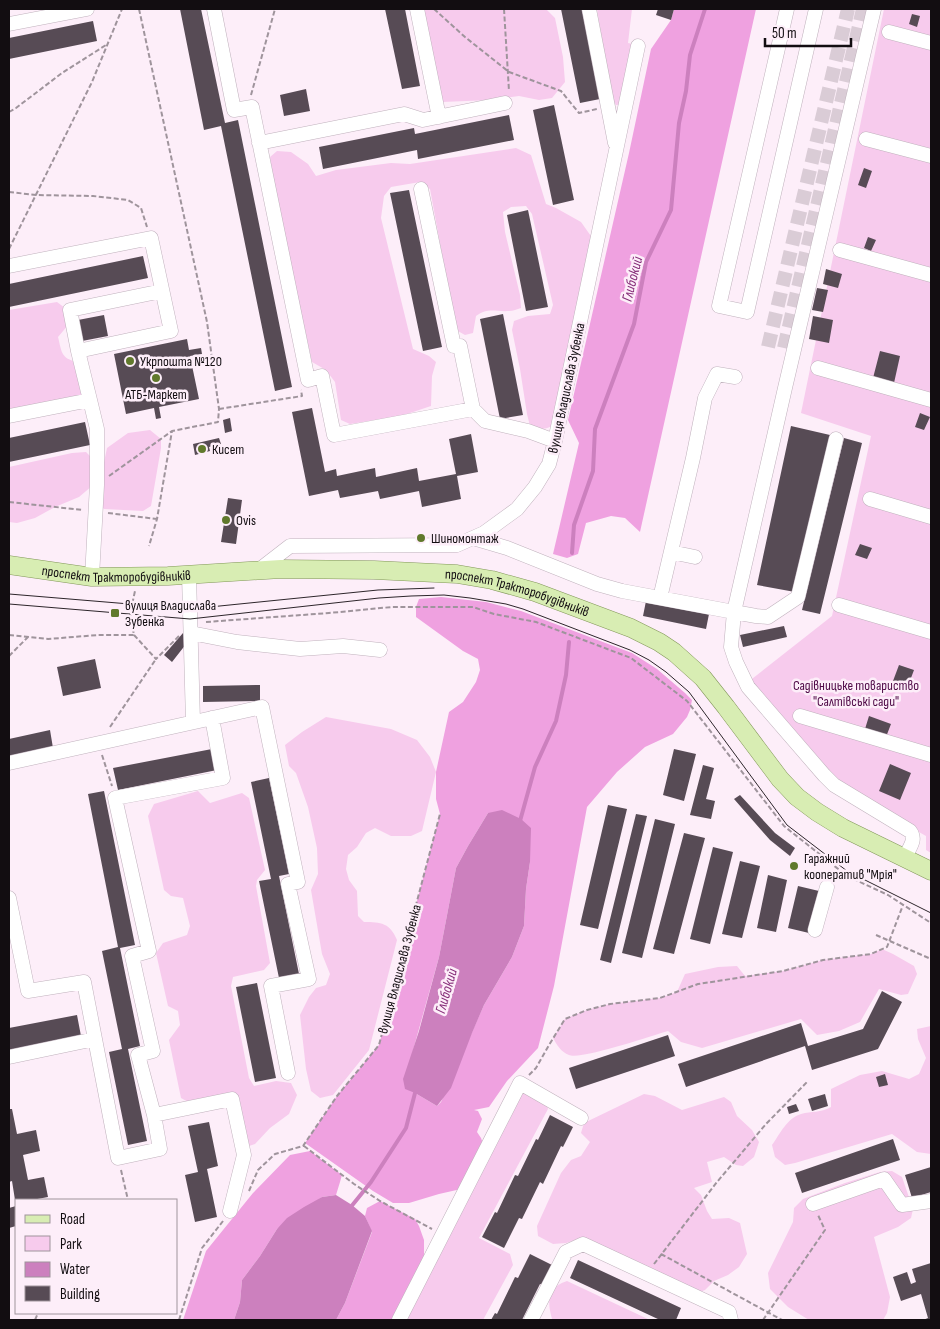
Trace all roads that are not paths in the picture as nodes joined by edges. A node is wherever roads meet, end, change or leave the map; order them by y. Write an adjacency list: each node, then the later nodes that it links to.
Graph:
1 (87, 9): 8 (street)
2 (214, 9): 15 (street)
3 (417, 9): 13 (street)
4 (588, 9): 16 (street)
5 (787, 9): 6 (street)
6 (816, 9)
7 (874, 9): 43 (street)
8 (9, 24)
9 (889, 32): 10 (street)
10 (931, 43)
11 (638, 46): 16 (street, вулиця Владислава Зубенка)
12 (505, 103): 13 (street)
13 (439, 117): 15 (street)
14 (866, 138): 17 (street)
15 (259, 143): 28 (street)
16 (617, 149): 31 (street, вулиця Владислава Зубенка)
17 (931, 156)
18 (421, 189): 28 (street)
19 (840, 250): 21 (street)
20 (9, 266): 22 (street)
21 (931, 275)
22 (162, 291): 23 (street); 23 (street)
23 (78, 351): 26 (street)
24 (818, 368): 27 (street)
25 (735, 377): 35 (street)
26 (90, 400): 29 (street); 40 (street)
27 (931, 400)
28 (473, 409): 31 (street)
29 (9, 416)
30 (836, 439): 43 (street)
31 (555, 441): 34 (street, вулиця Владислава Зубенка)
32 (870, 499): 33 (street)
33 (931, 517)
34 (473, 538): 38 (street, вулиця Владислава Зубенка); 41 (street)
35 (671, 552): 36 (street); 41 (street)
36 (695, 557)
37 (9, 565): 40 (main road, проспект Тракторобудівників)
38 (259, 570): 39 (main road, проспект Тракторобудівників); 52 (main road, проспект Тракторобудівників)
39 (190, 575): 40 (main road, проспект Тракторобудівників); 45 (street)
40 (92, 577)
41 (660, 598): 43 (street)
42 (839, 604): 44 (street)
43 (734, 612): 52 (street)
44 (931, 632)
45 (191, 633): 46 (street); 49 (street)
46 (380, 650)
47 (800, 716): 50 (street)
48 (212, 718): 49 (street); 59 (street); 60 (street)
49 (193, 722): 51 (street)
50 (931, 755)
51 (9, 764)
52 (905, 857): 53 (main road, проспект Тракторобудівників)
53 (931, 870)
54 (827, 887): 56 (street)
55 (9, 898): 57 (street)
56 (814, 930)
57 (95, 1039): 58 (street); 60 (street)
58 (9, 1057)
59 (288, 1073)
60 (154, 1115): 64 (street)
61 (581, 1118): 65 (street)
62 (931, 1201): 63 (street)
63 (813, 1204)
64 (230, 1211)
65 (399, 1320)
66 (531, 1320): 67 (street)
67 (731, 1320)

